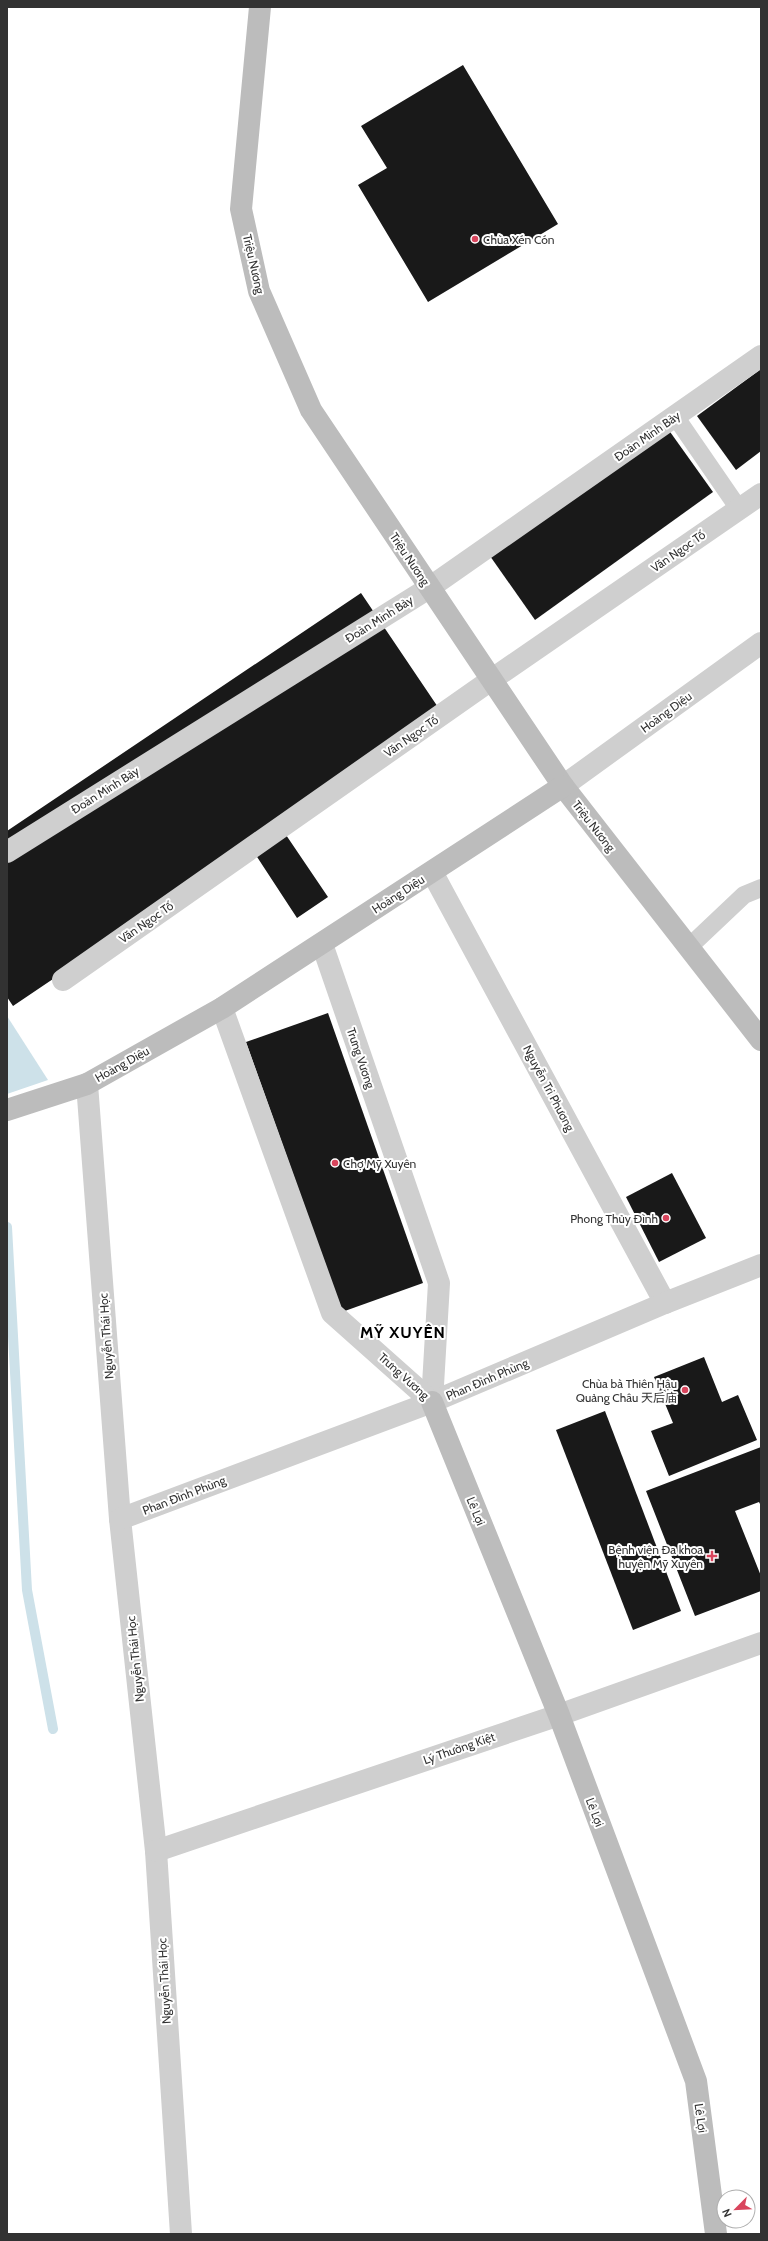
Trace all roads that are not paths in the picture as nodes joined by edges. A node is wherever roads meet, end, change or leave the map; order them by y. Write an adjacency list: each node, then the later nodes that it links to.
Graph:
1 (260, 7): 6 (street, Triệu Nương)
2 (761, 356): 3 (street, Đoàn Minh Bảy)
3 (674, 416): 5 (lane); 6 (street, Đoàn Minh Bảy)
4 (761, 494): 5 (street, Văn Ngọc Tố)
5 (739, 509): 8 (street, Văn Ngọc Tố)
6 (429, 588): 8 (street, Triệu Nương); 10 (street, Đoàn Minh Bảy)
7 (761, 643): 9 (street, Hoàng Diệu)
8 (491, 680): 9 (street, Triệu Nương); 15 (street, Văn Ngọc Tố)
9 (563, 786): 11 (street, Hoàng Diệu); 14 (street, Triệu Nương)
10 (7, 852)
11 (432, 872): 13 (street, Hoàng Diệu); 21 (street, Nguyễn Tri Phương)
12 (761, 888): 14 (lane)
13 (322, 944): 16 (street, Hoàng Diệu); 22 (street, Trưng Vương)
14 (689, 947): 17 (street, Triệu Nương)
15 (63, 980)
16 (222, 1008): 18 (street, Hoàng Diệu); 22 (street, Trưng Vương)
17 (761, 1040)
18 (87, 1084): 19 (street, Hoàng Diệu); 23 (street, Nguyễn Thái Học)
19 (10, 1109)
20 (761, 1265): 21 (street, Phan Đình Phùng)
21 (665, 1303): 22 (street, Phan Đình Phùng)
22 (432, 1402): 23 (street, Phan Đình Phùng); 25 (street, Lê Lợi)
23 (120, 1519): 26 (street, Nguyễn Thái Học)
24 (761, 1643): 25 (street, Lý Thường Kiệt)
25 (558, 1715): 26 (street, Lý Thường Kiệt); 28 (street, Lê Lợi)
26 (156, 1851): 27 (street, Nguyễn Thái Học)
27 (181, 2234)
28 (716, 2234)

